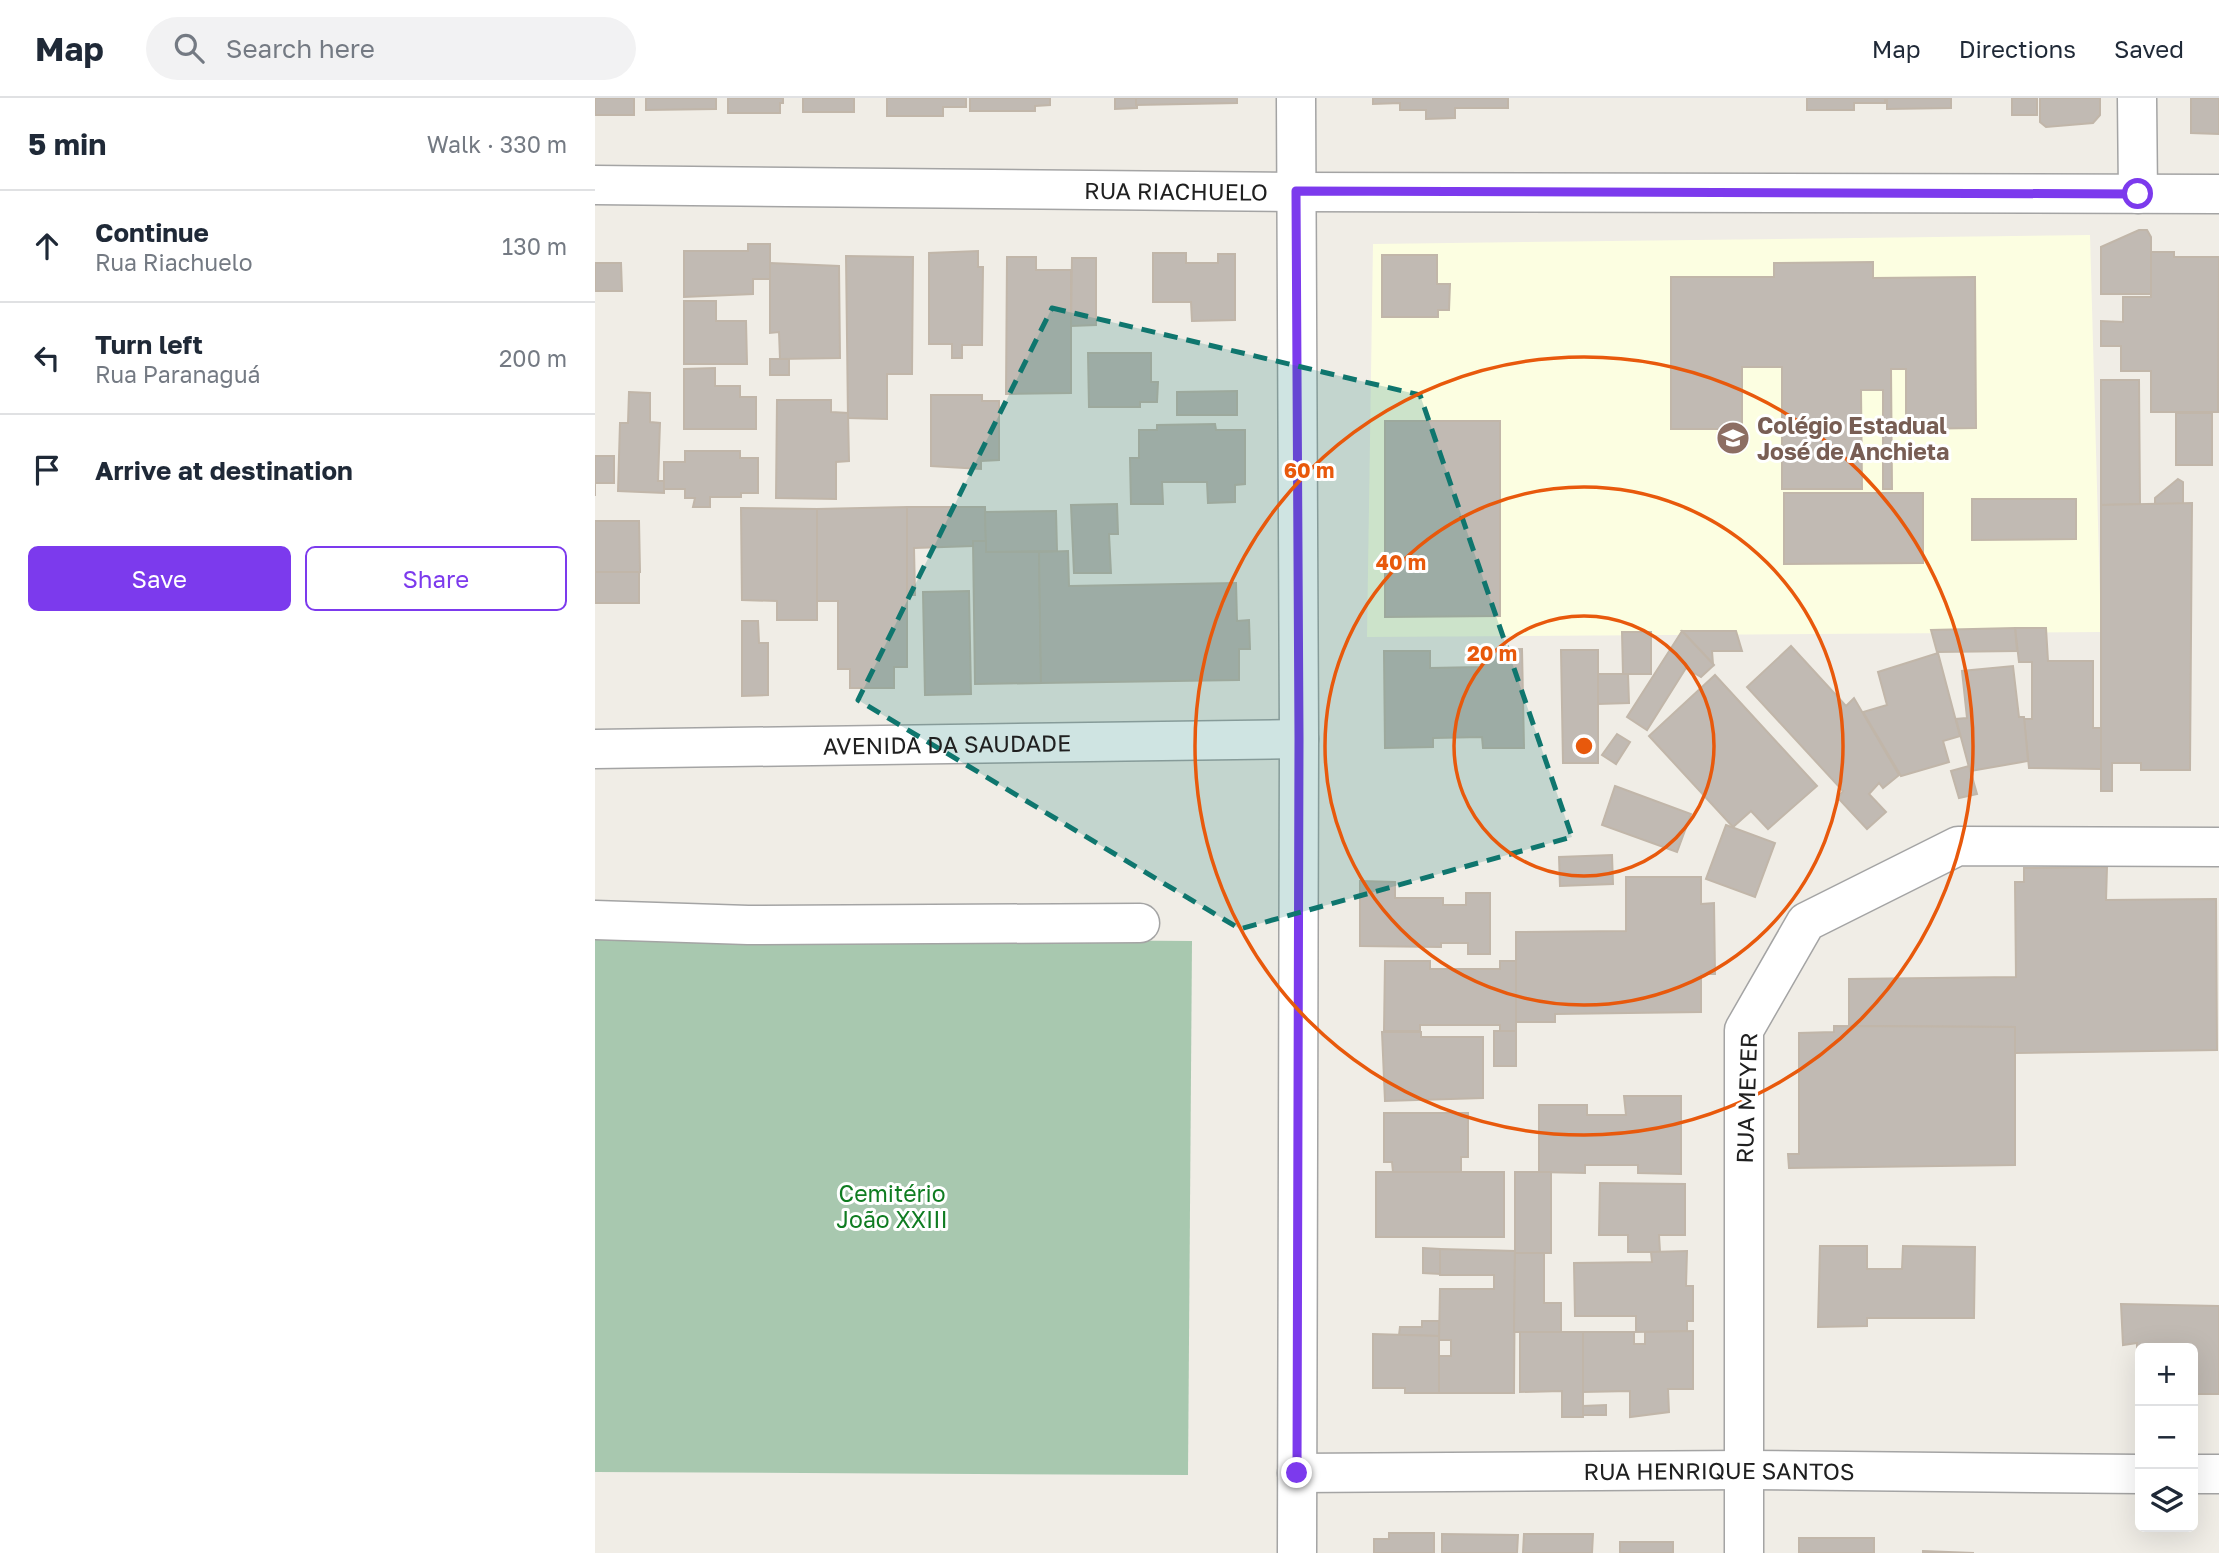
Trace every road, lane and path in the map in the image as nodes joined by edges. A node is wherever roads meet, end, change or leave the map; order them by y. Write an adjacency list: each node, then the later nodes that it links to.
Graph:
1 (1296, 98): 4 (street)
2 (2137, 98): 5 (street)
3 (595, 185): 4 (street, RUA RIACHUELO)
4 (1296, 191): 5 (street, RUA RIACHUELO); 7 (street)
5 (2138, 194): 6 (street, RUA RIACHUELO)
6 (2219, 194)
7 (1299, 739): 8 (street, AVENIDA DA SAUDADE); 13 (street)
8 (595, 750)
9 (2219, 847): 12 (street, RUA MEYER)
10 (595, 920): 11 (street)
11 (1140, 923)
12 (1744, 1470): 13 (street, RUA HENRIQUE SANTOS); 14 (street, RUA HENRIQUE SANTOS); 18 (street, RUA MEYER)
13 (1297, 1473): 17 (street)
14 (2135, 1474)
15 (2198, 1474): 16 (street)
16 (2219, 1474)
17 (1297, 1553)
18 (1744, 1553)

